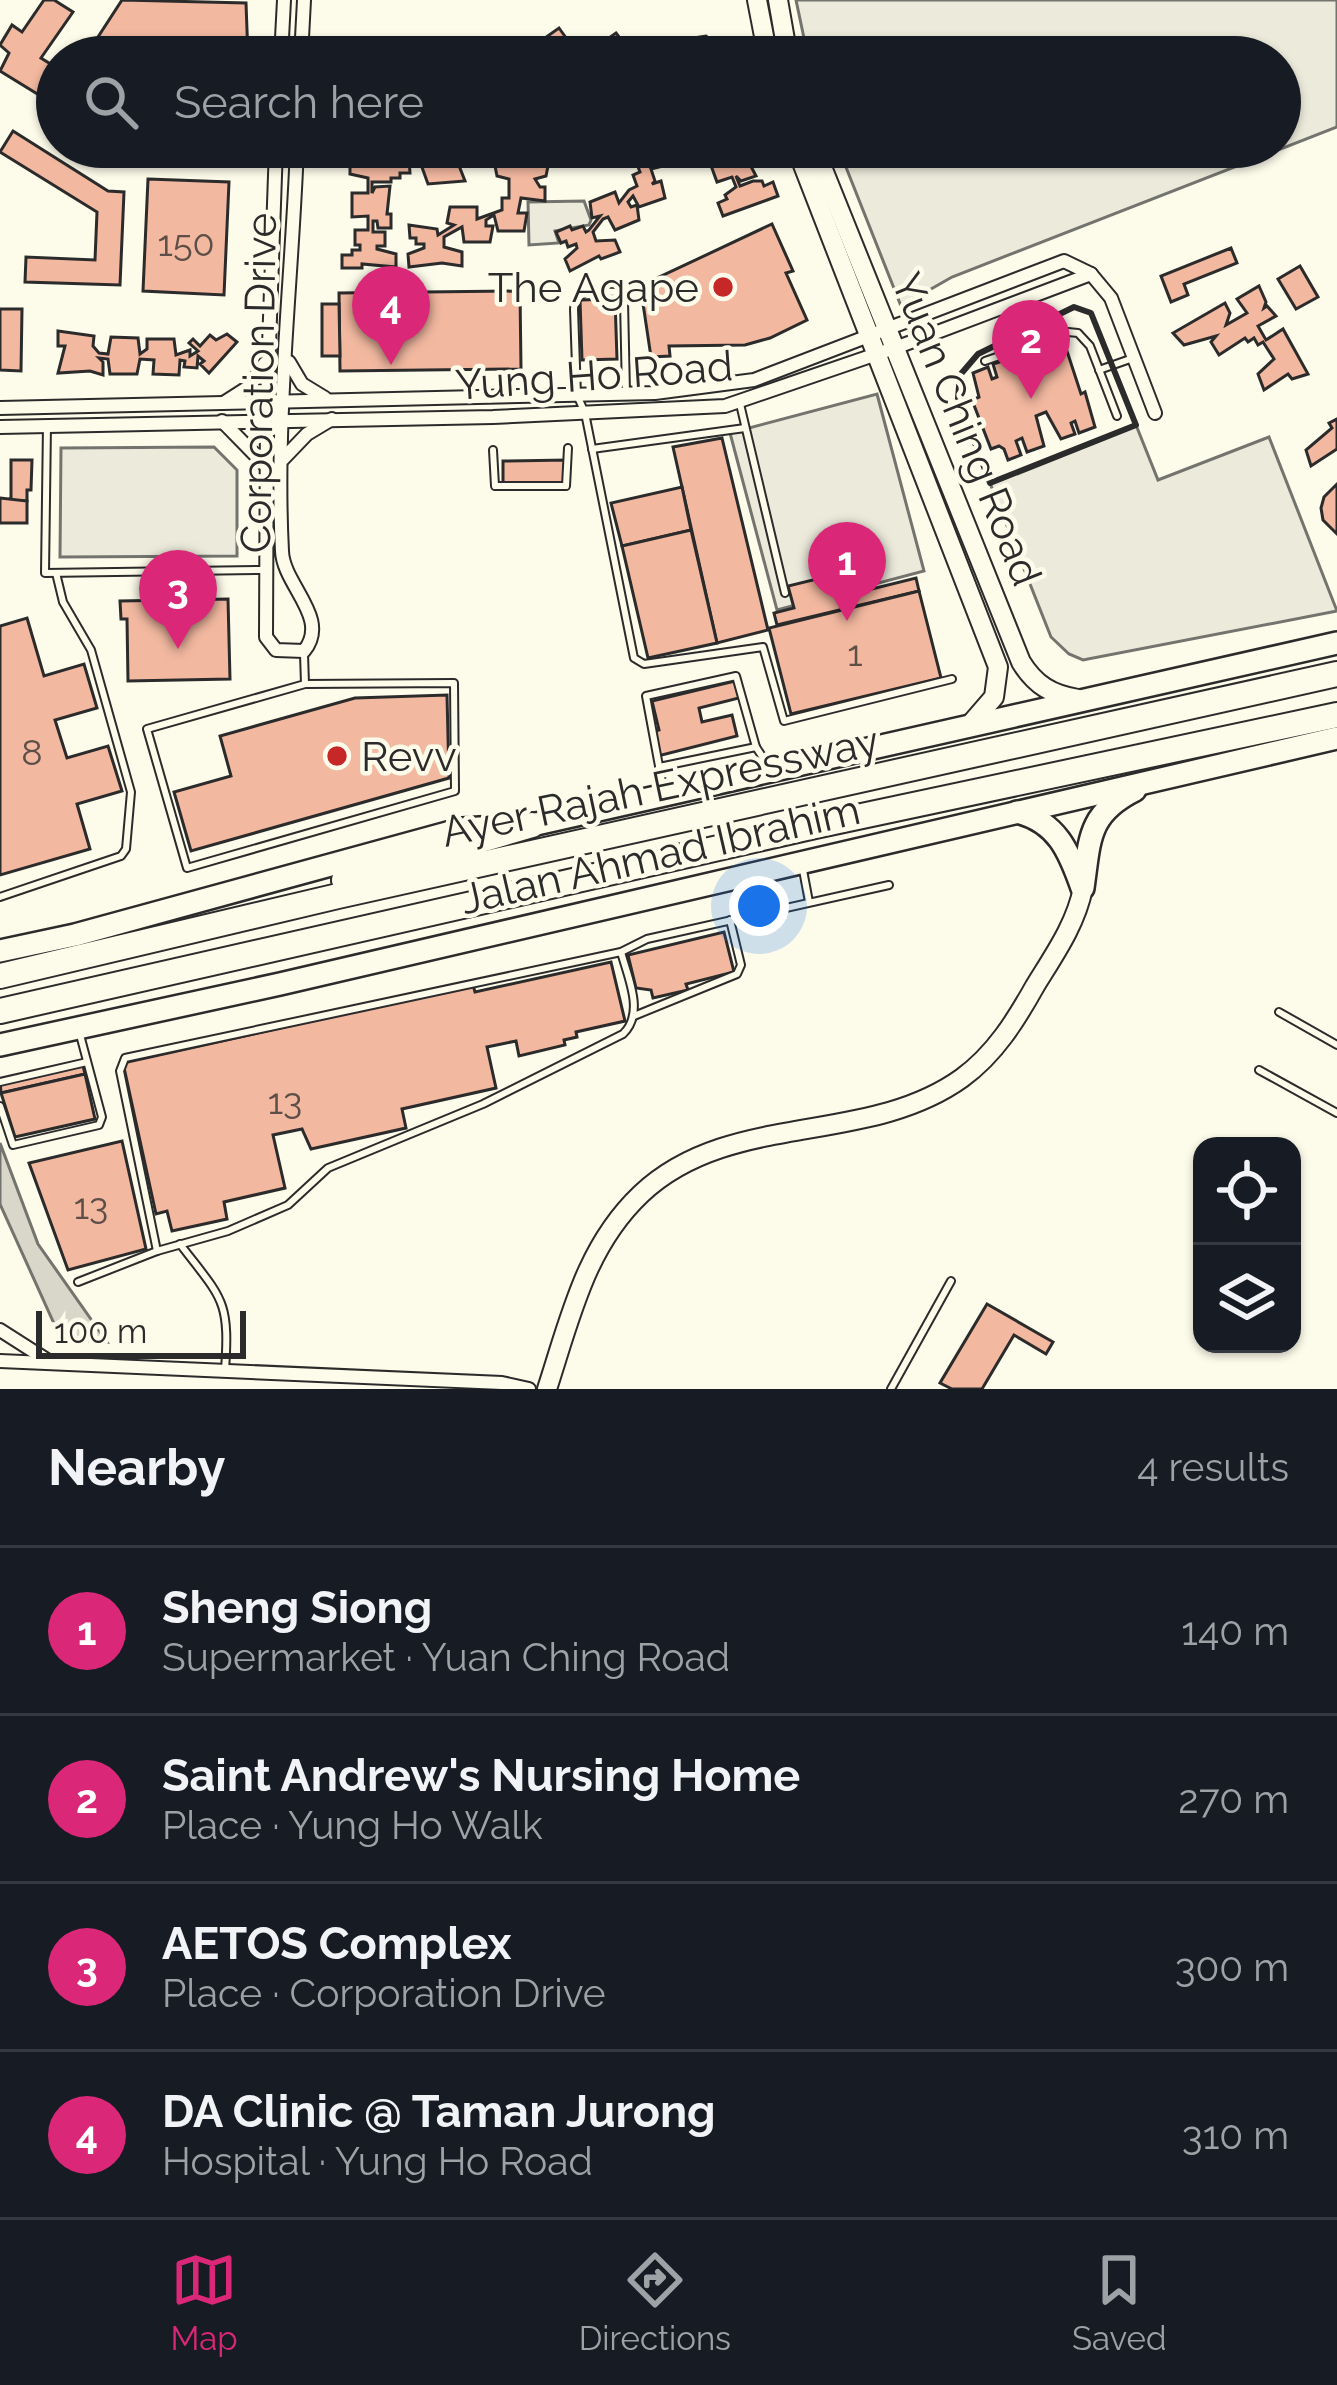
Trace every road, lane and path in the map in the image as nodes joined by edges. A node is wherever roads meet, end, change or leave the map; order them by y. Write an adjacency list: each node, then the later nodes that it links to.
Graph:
1 (284, 0): 5 (street)
2 (304, 0): 6 (street)
3 (758, 0): 7 (street)
4 (778, 0): 8 (street)
5 (281, 36)
6 (302, 36)
7 (764, 36)
8 (784, 36)
9 (275, 168): 17 (street, Corporation Drive)
10 (296, 168): 16 (street, Corporation Drive)
11 (806, 168): 14 (street, Yuan Ching Road)
12 (821, 168): 14 (street, Yuan Ching Road)
13 (1091, 274): 14 (street, Yung Ho Road); 15 (street, Yung Ho Road); 18 (street)
14 (879, 330): 15 (street, Yuan Ching Road); 21 (street, Yung Ho Road)
15 (887, 351): 27 (street, Yung Ho Road); 52 (street, Yuan Ching Road); 54 (street, Yuan Ching Road)
16 (286, 356): 23 (street); 24 (street, Corporation Drive)
17 (269, 357): 25 (street, Corporation Drive); 26 (street)
18 (1133, 358): 20 (lane); 30 (street)
19 (986, 362): 20 (lane)
20 (1099, 370): 31 (lane)
21 (626, 393): 22 (street, Yung Ho Road); 22 (lane)
22 (577, 395): 23 (street, Yung Ho Road); 29 (lane)
23 (331, 401): 24 (street, Yung Ho Road)
24 (284, 402): 25 (street, Yung Ho Road); 33 (street, Corporation Drive)
25 (267, 403): 26 (street, Yung Ho Road); 32 (street, Corporation Drive)
26 (221, 404): 28 (street, Yung Ho Road)
27 (740, 404): 29 (street, Yung Ho Road); 38 (lane)
28 (0, 408)
29 (585, 413): 34 (street, Yung Ho Road); 40 (lane)
30 (1155, 413)
31 (1117, 416)
32 (267, 419): 33 (street, Yung Ho Road); 35 (street, Yung Ho Road); 43 (street, Corporation Drive)
33 (283, 419): 34 (street, Yung Ho Road); 42 (street, Corporation Drive)
34 (333, 419): 42 (street)
35 (221, 420): 36 (street, Yung Ho Road); 43 (street)
36 (47, 425): 37 (street, Yung Ho Road); 45 (lane)
37 (0, 427)
38 (746, 428): 40 (lane); 46 (lane)
39 (568, 448): 41 (lane)
40 (592, 449): 50 (lane)
41 (493, 450)
42 (283, 460): 48 (street, Corporation Drive)
43 (267, 466): 44 (street, Corporation Drive)
44 (267, 570): 45 (lane); 48 (street, Corporation Drive)
45 (56, 573): 66 (lane)
46 (785, 593)
47 (1337, 643): 52 (main road, Jalan Ahmad Ibrahim)
48 (304, 651): 51 (lane)
49 (1337, 674): 67 (highway, Ayer Rajah Expressway)
50 (952, 680)
51 (304, 684): 51 (lane)
52 (1089, 700): 54 (main road, Jalan Ahmad Ibrahim)
53 (1337, 715): 73 (highway, Ayer Rajah Expressway)
54 (968, 727): 58 (main road, Jalan Ahmad Ibrahim)
55 (1337, 737): 59 (main road, Jalan Ahmad Ibrahim)
56 (756, 747): 57 (lane); 57 (lane); 58 (lane)
57 (659, 767): 60 (lane)
58 (772, 772): 60 (main road, Jalan Ahmad Ibrahim)
59 (1151, 782): 61 (main road, Jalan Ahmad Ibrahim); 65 (main road)
60 (664, 796): 62 (main road, Jalan Ahmad Ibrahim)
61 (1016, 812): 63 (main road, Jalan Ahmad Ibrahim); 65 (main road)
62 (532, 825): 67 (highway); 70 (main road, Jalan Ahmad Ibrahim)
63 (802, 860): 68 (lane); 76 (main road, Jalan Ahmad Ibrahim)
64 (889, 885): 68 (lane)
65 (1083, 888): 93 (street)
66 (0, 897)
67 (314, 902): 72 (highway, Ayer Rajah Expressway)
68 (809, 902): 69 (lane)
69 (730, 920): 71 (lane); 75 (lane)
70 (0, 951)
71 (621, 952): 75 (lane); 85 (lane)
72 (0, 976)
73 (0, 1011)
74 (1280, 1012): 78 (lane)
75 (634, 1016): 84 (lane)
76 (78, 1028): 77 (main road, Jalan Ahmad Ibrahim); 79 (lane)
77 (0, 1045)
78 (1337, 1045)
79 (87, 1062): 81 (lane); 82 (lane)
80 (1259, 1070): 83 (lane)
81 (0, 1082)
82 (0, 1106)
83 (1337, 1114)
84 (180, 1244): 85 (lane); 91 (lane)
85 (157, 1251): 87 (lane)
86 (950, 1281): 94 (lane)
87 (78, 1282)
88 (0, 1330): 90 (street)
89 (0, 1361): 90 (street)
90 (53, 1364): 91 (street)
91 (225, 1370): 92 (street)
92 (529, 1389)
93 (547, 1389)
94 (892, 1389)

